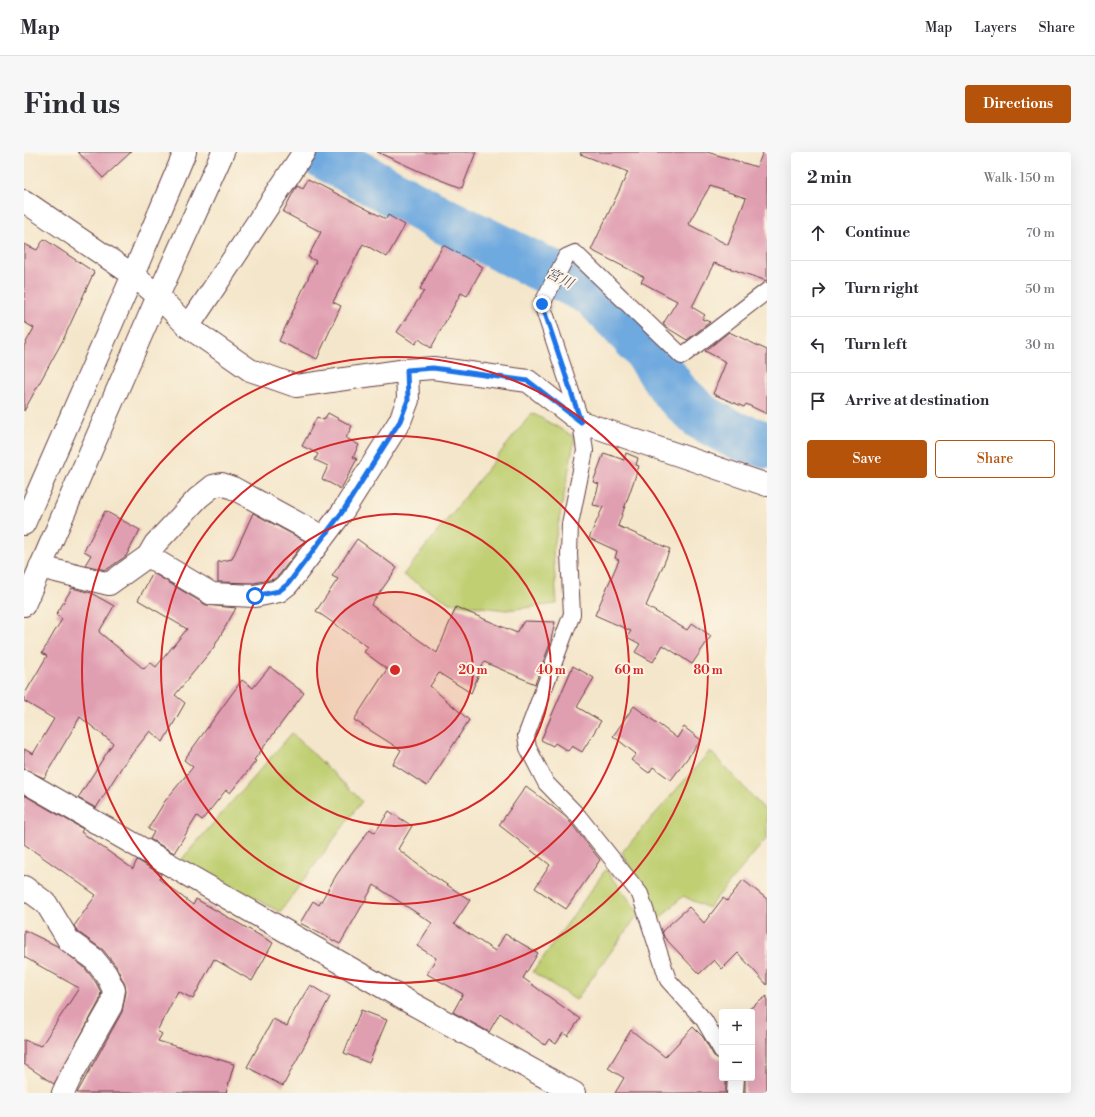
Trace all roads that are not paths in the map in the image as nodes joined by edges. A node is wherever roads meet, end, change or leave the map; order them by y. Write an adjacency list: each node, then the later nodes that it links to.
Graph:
1 (185, 152): 5 (street)
2 (223, 152): 7 (street)
3 (300, 158): 8 (street)
4 (24, 201): 5 (street)
5 (133, 275): 7 (street); 12 (street)
6 (767, 291): 10 (lane)
7 (158, 296): 8 (street); 15 (street)
8 (188, 328): 9 (street)
9 (407, 370): 10 (street); 13 (street)
10 (581, 422): 11 (street); 19 (lane)
11 (767, 485)
12 (24, 524)
13 (323, 537): 14 (street); 14 (street)
14 (148, 556): 15 (street)
15 (40, 567): 16 (street)
16 (24, 605)
17 (24, 781): 22 (street)
18 (24, 887): 21 (street)
19 (719, 1046)
20 (736, 1081): 23 (lane)
21 (64, 1093)
22 (574, 1093)
23 (735, 1093)

